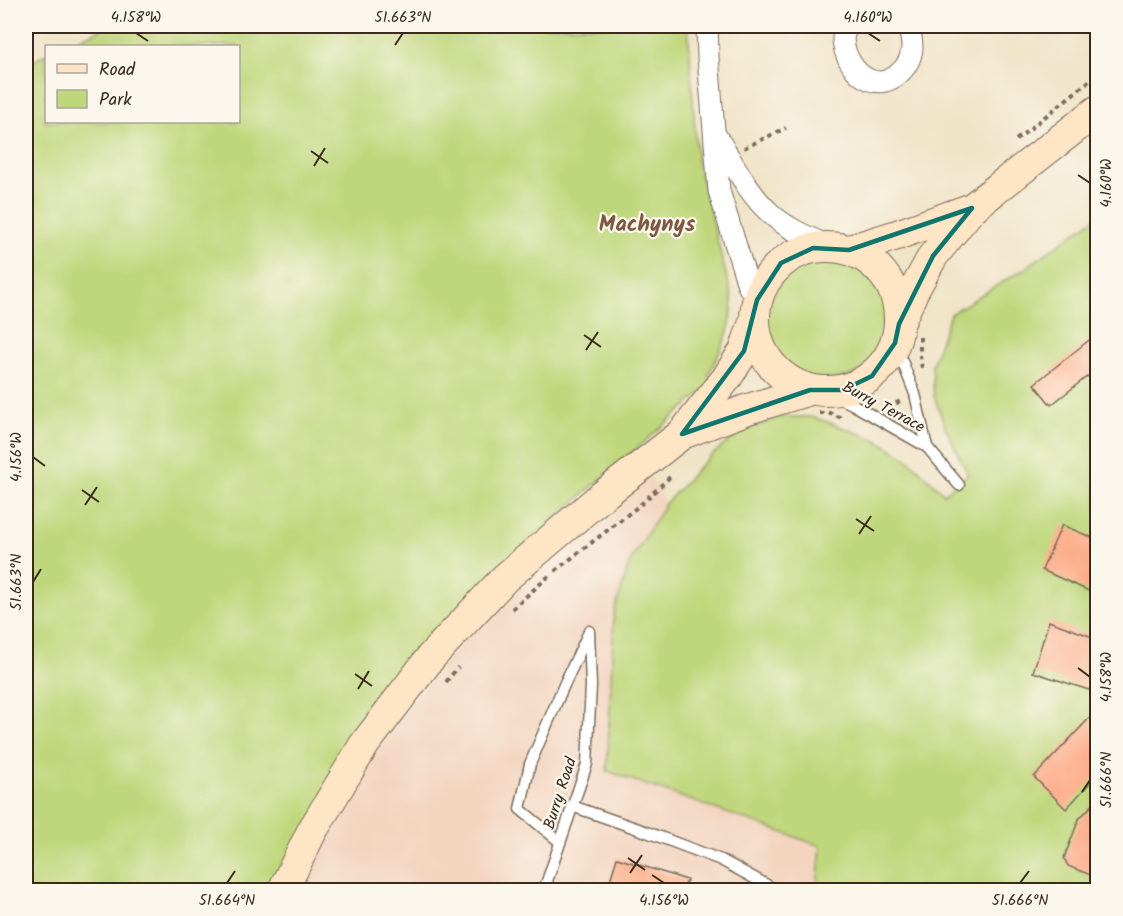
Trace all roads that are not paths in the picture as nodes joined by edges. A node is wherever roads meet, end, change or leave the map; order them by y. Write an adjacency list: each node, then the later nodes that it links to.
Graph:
1 (707, 26): 5 (street)
2 (848, 26): 3 (street)
3 (908, 26)
4 (1098, 110): 6 (main road)
5 (714, 133): 7 (street); 8 (street)
6 (972, 208): 7 (main road); 9 (main road)
7 (840, 248): 8 (main road); 9 (main road)
8 (756, 311): 10 (main road); 11 (main road)
9 (905, 334): 10 (main road); 12 (lane, Burry Terrace)
10 (815, 398): 11 (main road); 12 (lane, Burry Terrace)
11 (682, 434): 16 (main road)
12 (927, 447): 13 (lane, Burry Terrace)
13 (959, 485)
14 (572, 807): 15 (lane, Burry Road); 15 (lane, Burry Road); 18 (lane)
15 (560, 842): 17 (lane, Burry Road)
16 (283, 891)
17 (544, 891)
18 (776, 891)

